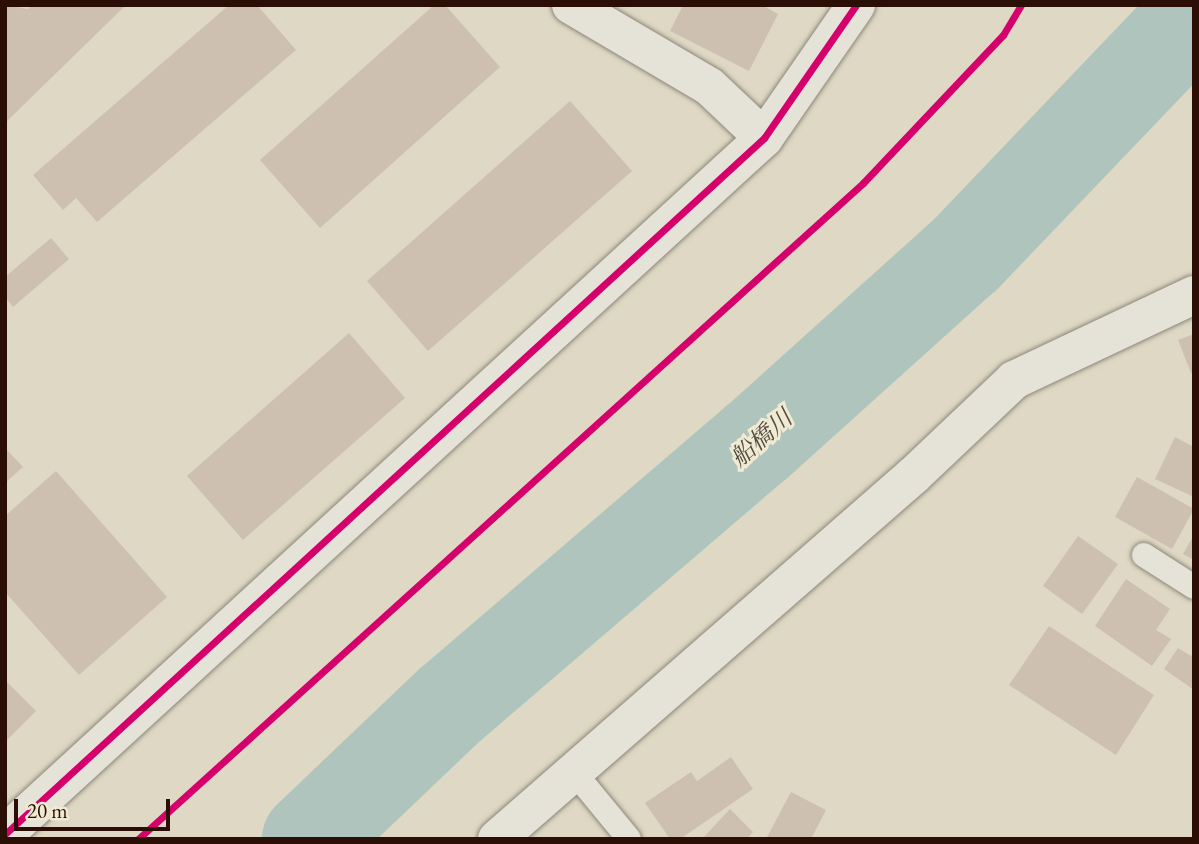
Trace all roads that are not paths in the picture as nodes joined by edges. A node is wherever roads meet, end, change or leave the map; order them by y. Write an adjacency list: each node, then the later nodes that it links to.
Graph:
1 (571, 5): 3 (street)
2 (856, 5): 3 (street)
3 (764, 138): 8 (street)
4 (1194, 295): 7 (street)
5 (1144, 555): 6 (lane)
6 (1194, 587)
7 (573, 771): 9 (street); 10 (lane)
8 (5, 834)
9 (497, 839)
10 (629, 839)

